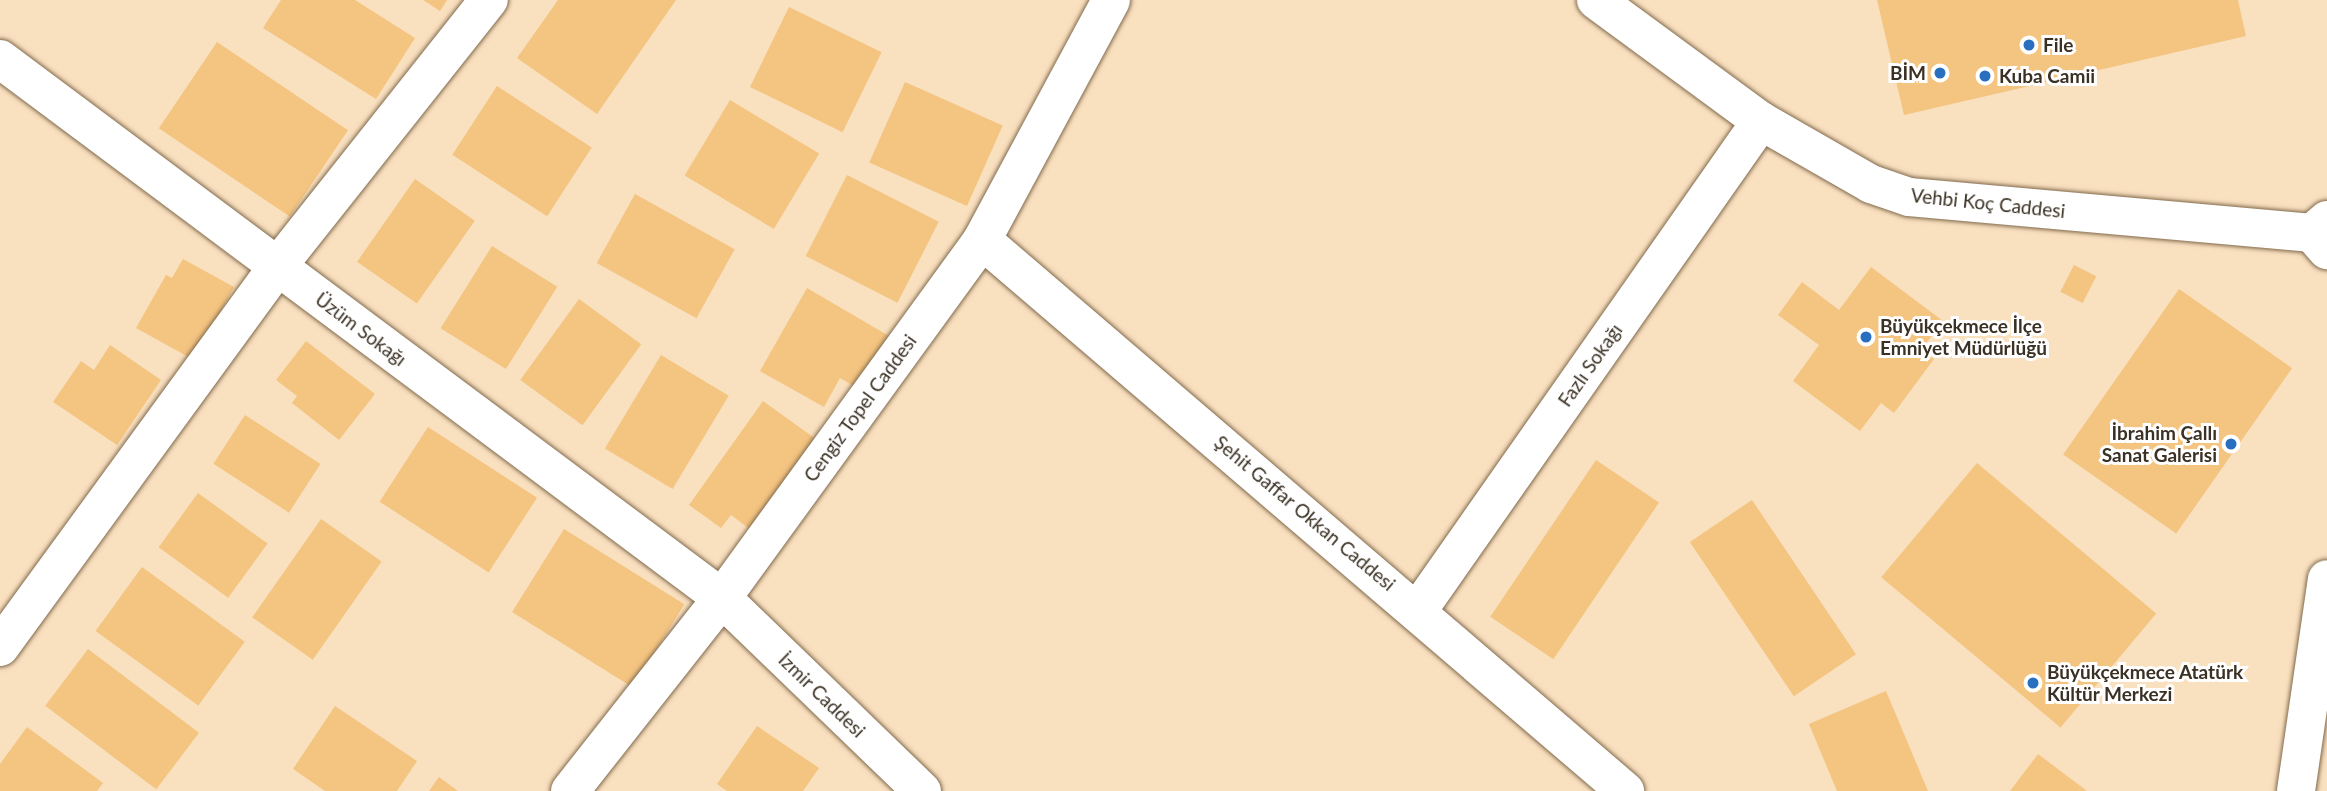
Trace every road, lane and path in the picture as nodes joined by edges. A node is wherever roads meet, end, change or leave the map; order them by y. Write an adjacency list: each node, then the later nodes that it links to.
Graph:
1 (489, 0): 8 (street)
2 (1111, 0): 7 (street, Cengiz Topel Caddesi)
3 (1596, 0): 5 (street, Vehbi Koç Caddesi)
4 (0, 59): 8 (street, Üzüm Sokağı)
5 (1761, 121): 6 (street, Vehbi Koç Caddesi); 11 (street, Fazlı Sokağı)
6 (2322, 234)
7 (982, 240): 10 (street, Cengiz Topel Caddesi); 11 (street, Şehit Gaffar Okkan Caddesi)
8 (277, 267): 10 (street, Üzüm Sokağı); 12 (street)
9 (2326, 584): 16 (street)
10 (722, 598): 13 (street, Cengiz Topel Caddesi); 14 (street, İzmir Caddesi)
11 (1419, 610): 15 (street, Şehit Gaffar Okkan Caddesi)
12 (0, 647)
13 (570, 791)
14 (922, 791)
15 (1625, 791)
16 (2296, 791)

